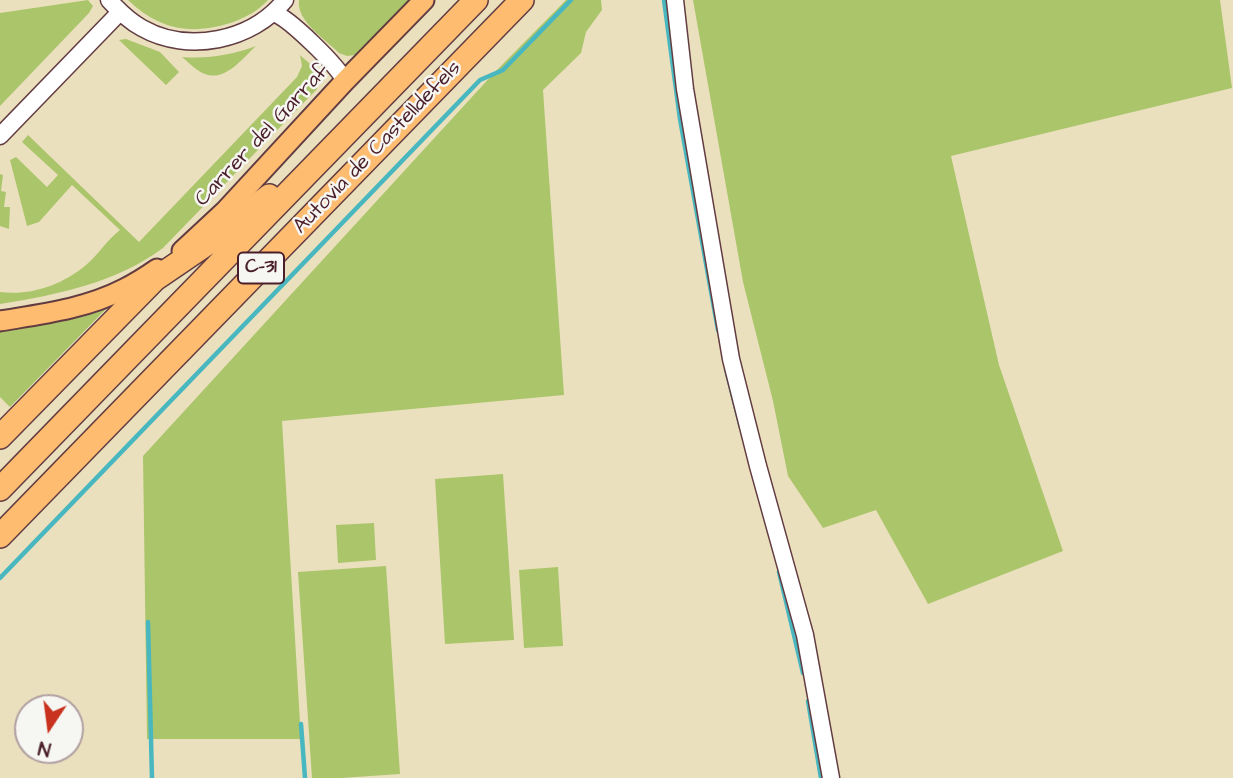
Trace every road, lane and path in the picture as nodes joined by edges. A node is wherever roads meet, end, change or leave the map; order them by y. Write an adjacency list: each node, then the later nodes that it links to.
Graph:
1 (285, 0): 7 (street)
2 (424, 0): 8 (main road, Carrer del Garraf)
3 (477, 0): 9 (highway, Autovia de Castelldefels / C-31)
4 (522, 0): 16 (highway, Autovia de Castelldefels / C-31)
5 (675, 0): 17 (street)
6 (114, 6): 7 (street); 10 (street)
7 (274, 13): 8 (street)
8 (345, 81): 12 (main road, Carrer del Garraf)
9 (348, 133): 11 (highway); 15 (highway, Autovia de Castelldefels / C-31)
10 (0, 136)
11 (155, 279): 12 (highway); 14 (highway)
12 (124, 289): 13 (main road, Carrer del Garraf)
13 (0, 321)
14 (0, 437)
15 (0, 489)
16 (0, 536)
17 (831, 778)

